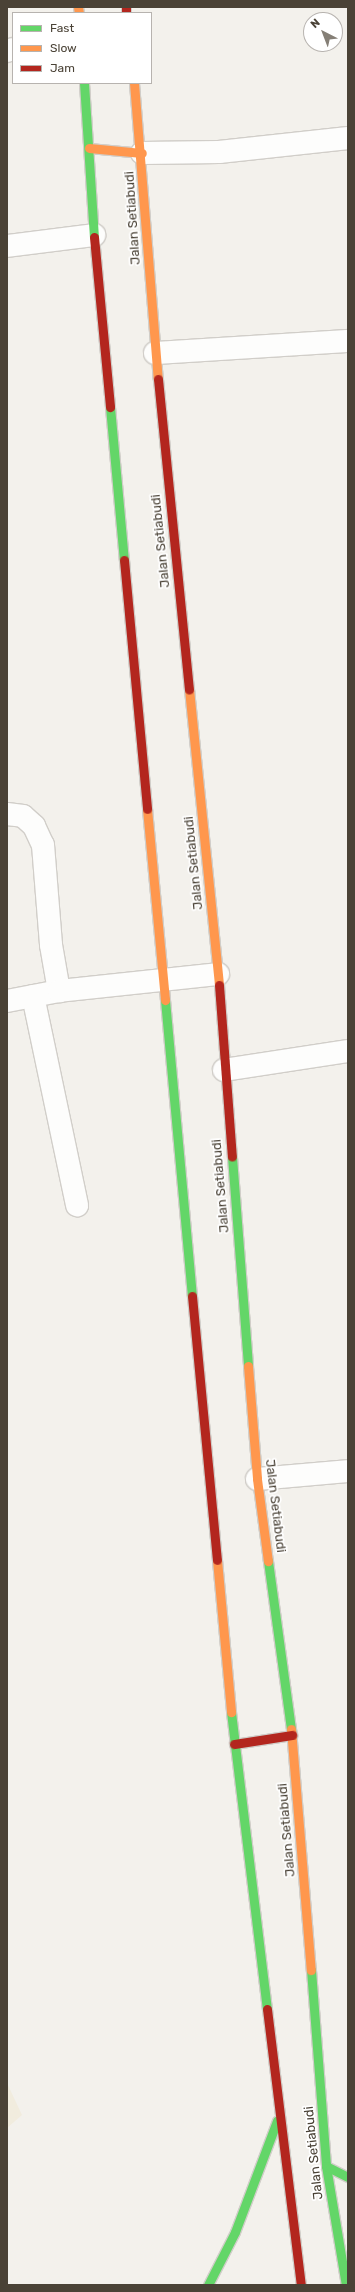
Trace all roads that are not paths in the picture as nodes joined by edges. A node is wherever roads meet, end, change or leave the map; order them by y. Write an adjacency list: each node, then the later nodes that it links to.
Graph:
1 (84, 84): 4 (main road)
2 (134, 84): 5 (main road, Jalan Setiabudi)
3 (348, 138): 5 (street)
4 (89, 148): 5 (main road); 6 (main road)
5 (142, 153): 9 (main road, Jalan Setiabudi)
6 (94, 236): 7 (street); 12 (main road)
7 (7, 246)
8 (348, 341): 9 (street)
9 (155, 353): 11 (main road, Jalan Setiabudi)
10 (7, 814): 13 (street)
11 (218, 974): 12 (street); 17 (main road, Jalan Setiabudi)
12 (164, 978): 13 (street); 22 (main road)
13 (59, 991): 14 (street)
14 (33, 996): 15 (street); 18 (street)
15 (7, 1002)
16 (348, 1051): 17 (street)
17 (224, 1070): 20 (main road, Jalan Setiabudi)
18 (77, 1206)
19 (348, 1471): 20 (street)
20 (257, 1479): 21 (main road, Jalan Setiabudi)
21 (292, 1736): 22 (main road); 24 (main road, Jalan Setiabudi)
22 (234, 1744): 23 (main road)
23 (278, 2116): 28 (main road); 29 (main road)
24 (326, 2166): 25 (main road); 26 (main road, Jalan Setiabudi)
25 (348, 2177)
26 (345, 2272): 27 (main road); 30 (main road, Jalan Setiabudi)
27 (334, 2281)
28 (208, 2285)
29 (301, 2285)
30 (346, 2285)

